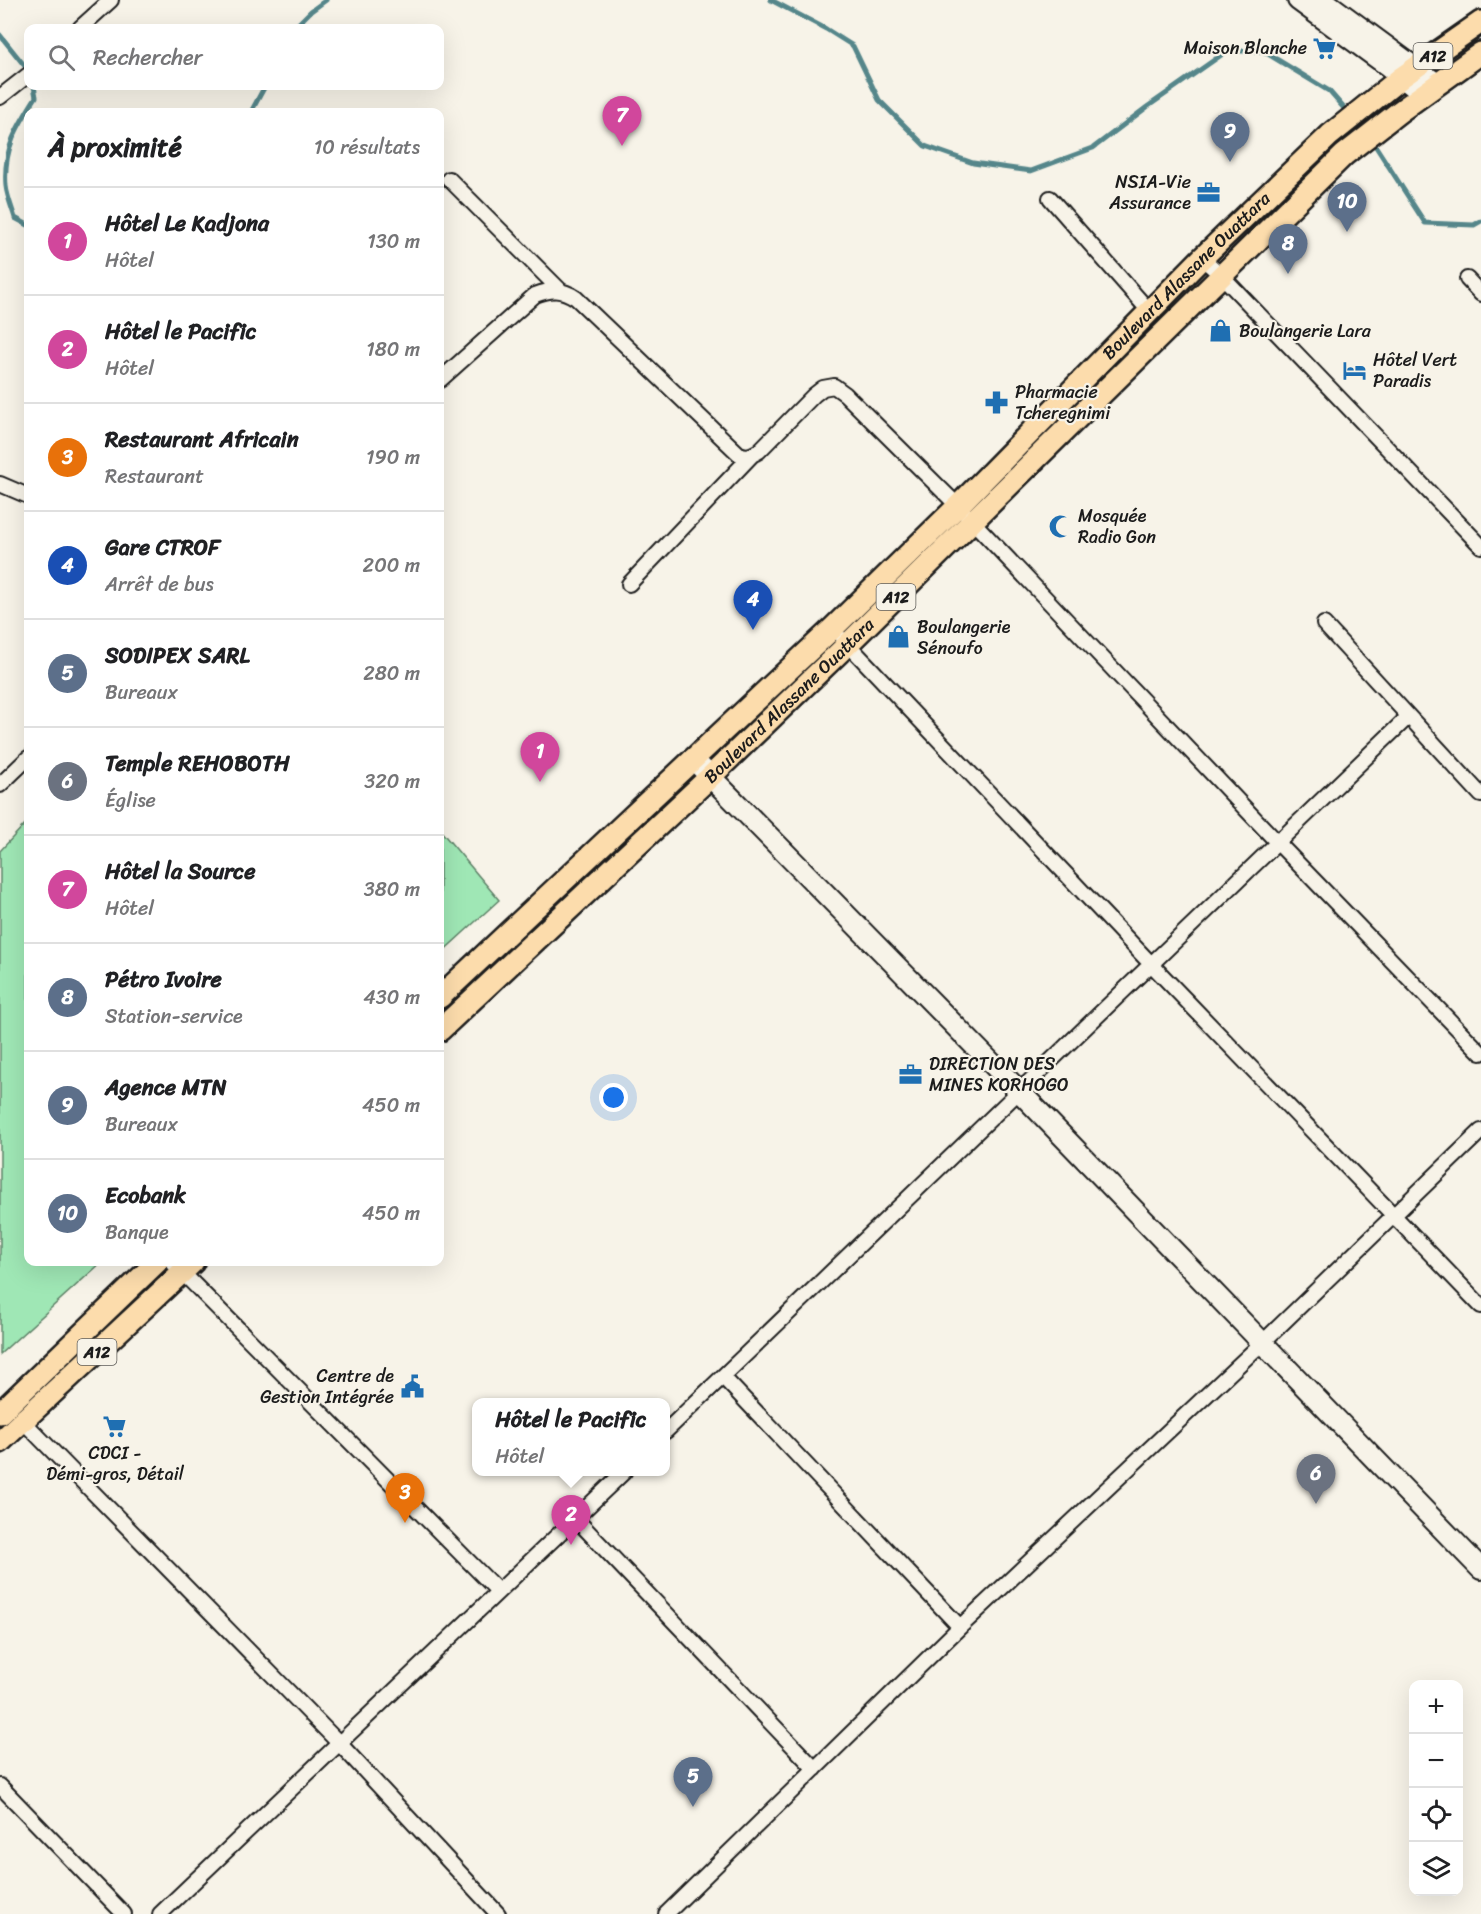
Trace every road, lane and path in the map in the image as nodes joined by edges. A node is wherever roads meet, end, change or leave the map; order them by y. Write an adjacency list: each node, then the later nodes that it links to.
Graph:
1 (111, 0): 5 (street)
2 (1298, 0): 8 (street)
3 (1323, 0): 8 (street)
4 (1481, 22): 8 (main road, Boulevard Alassane Ouattara / A12)
5 (84, 24)
6 (1481, 54): 9 (main road, Boulevard Alassane Ouattara / A12)
7 (24, 78): 10 (street)
8 (1401, 78): 9 (street); 13 (main road, Boulevard Alassane Ouattara / A12)
9 (1430, 89): 14 (main road, Boulevard Alassane Ouattara / A12)
10 (0, 97)
11 (449, 179): 16 (street)
12 (1050, 198): 18 (street)
13 (1202, 258): 14 (street); 18 (main road, Boulevard Alassane Ouattara / A12)
14 (1223, 277): 23 (main road, Boulevard Alassane Ouattara / A12); 24 (street)
15 (1467, 279): 17 (street)
16 (560, 290): 19 (street); 20 (street)
17 (1481, 294)
18 (1150, 312): 23 (main road, Boulevard Alassane Ouattara / A12)
19 (444, 376)
20 (752, 455): 23 (street); 25 (street)
21 (0, 484): 22 (street)
22 (24, 494)
23 (965, 514): 27 (main road, Boulevard Alassane Ouattara / A12); 28 (main road, Boulevard Alassane Ouattara / A12); 35 (street)
24 (1481, 546)
25 (629, 584)
26 (1324, 624): 29 (street)
27 (833, 628): 28 (street); 30 (main road, Boulevard Alassane Ouattara / A12)
28 (848, 644): 32 (main road, Boulevard Alassane Ouattara / A12); 36 (street)
29 (1408, 717): 34 (street); 35 (street)
30 (693, 759): 32 (street); 37 (main road, Boulevard Alassane Ouattara / A12)
31 (24, 762): 33 (street)
32 (710, 777): 38 (main road, Boulevard Alassane Ouattara / A12); 40 (street)
33 (0, 785)
34 (1481, 795)
35 (1278, 843): 36 (street); 39 (street)
36 (1152, 964): 40 (street); 42 (street)
37 (444, 993)
38 (444, 1018)
39 (1481, 1053)
40 (1020, 1092): 47 (street); 48 (street)
41 (1481, 1131): 42 (street)
42 (1394, 1215): 46 (street); 47 (street)
43 (153, 1266): 49 (main road, A12)
44 (181, 1266): 50 (main road, A12)
45 (183, 1266): 56 (street)
46 (1481, 1306)
47 (1262, 1343): 55 (street); 57 (street)
48 (723, 1377): 51 (street); 57 (street)
49 (0, 1413)
50 (23, 1421): 52 (main road, A12); 58 (street)
51 (670, 1427)
52 (0, 1442)
53 (620, 1476): 54 (street)
54 (575, 1518): 56 (street); 59 (street)
55 (1481, 1569)
56 (498, 1592): 58 (street)
57 (960, 1627): 59 (street)
58 (339, 1743): 62 (street); 63 (street)
59 (814, 1769): 64 (street)
60 (0, 1786): 61 (street)
61 (124, 1914)
62 (160, 1914)
63 (498, 1914)
64 (666, 1914)

